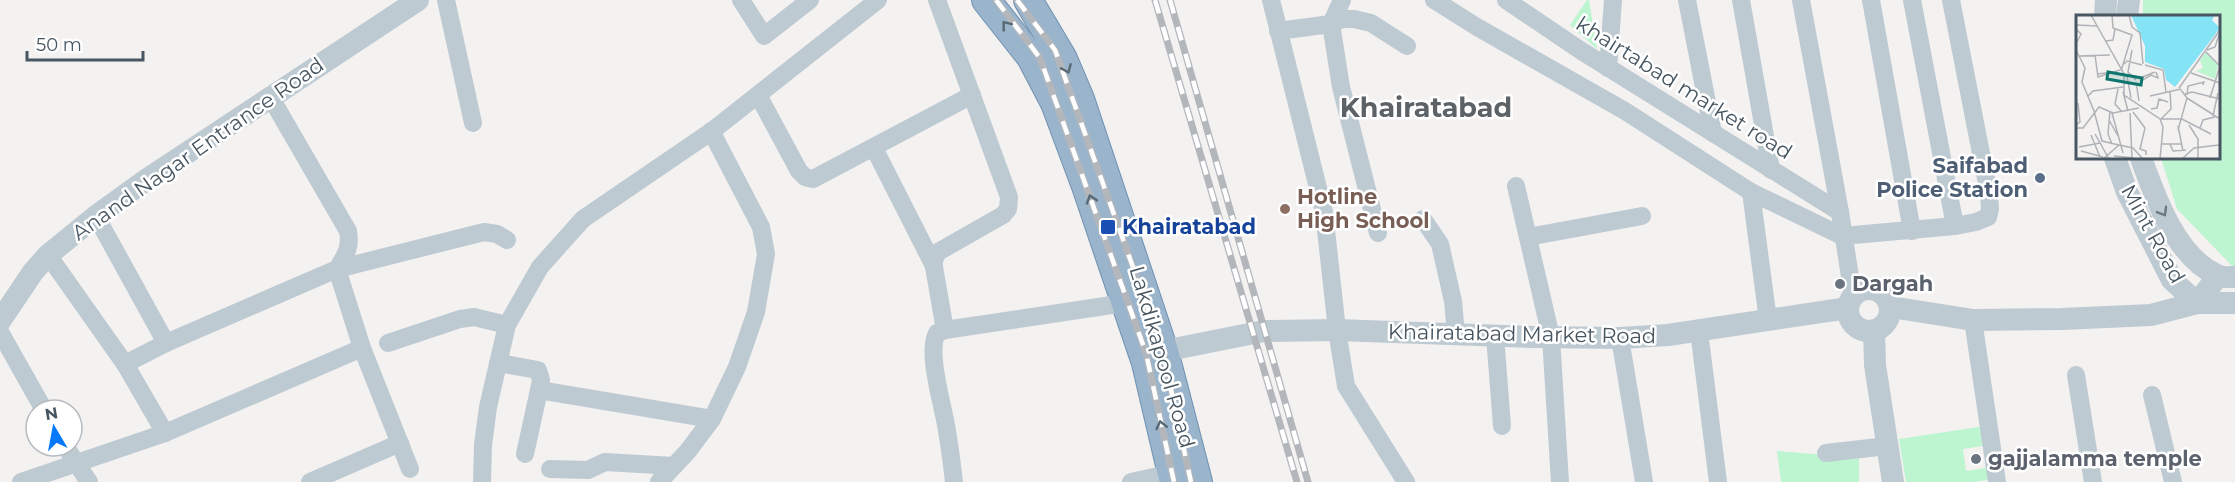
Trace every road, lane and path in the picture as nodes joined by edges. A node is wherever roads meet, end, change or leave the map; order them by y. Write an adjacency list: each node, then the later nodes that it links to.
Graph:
1 (418, 0): 30 (street, Anand Nagar Entrance Road)
2 (446, 0): 31 (street)
3 (741, 0): 4 (street)
4 (810, 0)
5 (878, 0): 28 (street)
6 (937, 0): 29 (street)
7 (986, 0): 57 (highway, Lakdikapool Road, one-way to 7)
8 (1028, 0): 78 (highway, Lakdikapool Road, one-way to 78)
9 (1271, 0): 25 (street)
10 (1342, 0): 24 (street)
11 (1434, 0): 39 (street)
12 (1506, 0): 27 (street, khairtabad market road)
13 (1613, 0): 27 (street)
14 (1687, 0): 33 (street)
15 (1741, 0): 37 (street)
16 (1801, 0): 40 (street)
17 (1871, 0): 45 (street)
18 (1912, 0): 44 (street)
19 (1951, 0): 44 (street)
20 (2106, 0): 22 (street)
21 (2128, 0): 23 (street)
22 (2105, 15)
23 (2127, 15)
24 (1331, 24): 25 (street); 26 (street); 46 (street)
25 (1278, 31): 67 (street)
26 (1407, 46)
27 (1608, 68): 33 (street, khairtabad market road)
28 (758, 95): 32 (street); 34 (street)
29 (972, 95): 34 (street); 52 (street)
30 (271, 98): 41 (street, Anand Nagar Entrance Road); 53 (street)
31 (473, 123)
32 (711, 131): 65 (street); 85 (street)
33 (1713, 133): 37 (street, khairtabad market road)
34 (874, 148): 52 (street)
35 (2115, 159): 55 (street, Mint Road)
36 (2141, 159): 51 (street, Mint Road, one-way to 51)
37 (1771, 170): 40 (street, khairtabad market road)
38 (1516, 186): 48 (street)
39 (1751, 192): 47 (street); 62 (street)
40 (1840, 212): 47 (street)
41 (96, 216): 50 (street, Anand Nagar Entrance Road); 75 (street)
42 (1642, 216): 48 (street)
43 (1423, 219): 71 (street)
44 (1955, 226): 45 (street)
45 (1912, 231): 47 (street)
46 (1378, 233)
47 (1842, 236): 56 (street)
48 (1528, 237): 73 (street)
49 (507, 240): 53 (street)
50 (48, 255): 64 (street, Anand Nagar Entrance Road); 80 (street)
51 (2190, 256): 54 (street, Mint Road); 55 (street)
52 (934, 266): 66 (street)
53 (337, 268): 75 (street); 77 (street)
54 (2226, 277): 58 (street)
55 (2172, 279): 58 (street, Mint Road); 61 (street)
56 (1850, 302): 60 (street, Khairatabad Market Road); 62 (street, Khairatabad Market Road); 69 (street)
57 (1125, 303): 66 (street); 97 (highway, Lakdikapool Road, one-way to 57)
58 (2197, 303): 59 (street, Mint Road); 61 (street)
59 (2235, 303)
60 (1891, 307): 63 (street); 69 (street)
61 (2151, 315): 63 (street)
62 (1768, 320): 68 (street, Khairatabad Market Road)
63 (1973, 320): 110 (street)
64 (0, 321)
65 (507, 325): 76 (street); 79 (street)
66 (945, 330): 103 (street)
67 (1337, 330): 71 (street, Khairatabad Market Road); 78 (street, Khairatabad Market Road); 105 (street)
68 (1699, 331): 74 (street, Khairatabad Market Road); 108 (street)
69 (1874, 331): 89 (street)
70 (0, 332): 84 (street)
71 (1456, 334): 72 (street, Khairatabad Market Road)
72 (1496, 336): 73 (street, Khairatabad Market Road); 86 (street)
73 (1551, 337): 74 (street, Khairatabad Market Road); 106 (street)
74 (1620, 338): 107 (street)
75 (166, 343): 80 (street)
76 (388, 343)
77 (362, 348): 87 (street); 88 (street)
78 (1164, 351): 97 (highway, Lakdikapool Road)
79 (498, 363): 82 (street); 101 (street)
80 (125, 364): 87 (street)
81 (2076, 375): 111 (street)
82 (539, 390): 85 (street); 91 (street)
83 (2152, 394): 112 (street)
84 (38, 398)
85 (712, 419): 94 (street)
86 (1502, 426)
87 (165, 433): 93 (street)
88 (400, 443): 95 (street); 100 (street)
89 (1887, 446): 90 (street); 109 (street)
90 (1826, 453)
91 (525, 454)
92 (72, 458): 93 (street)
93 (74, 462): 98 (street); 99 (street)
94 (674, 466): 96 (street); 102 (street)
95 (410, 469)
96 (550, 469)
97 (1181, 479): 104 (street)
98 (21, 482)
99 (89, 482)
100 (310, 482)
101 (482, 482)
102 (659, 482)
103 (954, 482)
104 (1131, 482)
105 (1406, 482)
106 (1560, 482)
107 (1644, 482)
108 (1718, 482)
109 (1893, 482)
110 (1997, 482)
111 (2093, 482)
112 (2173, 482)

